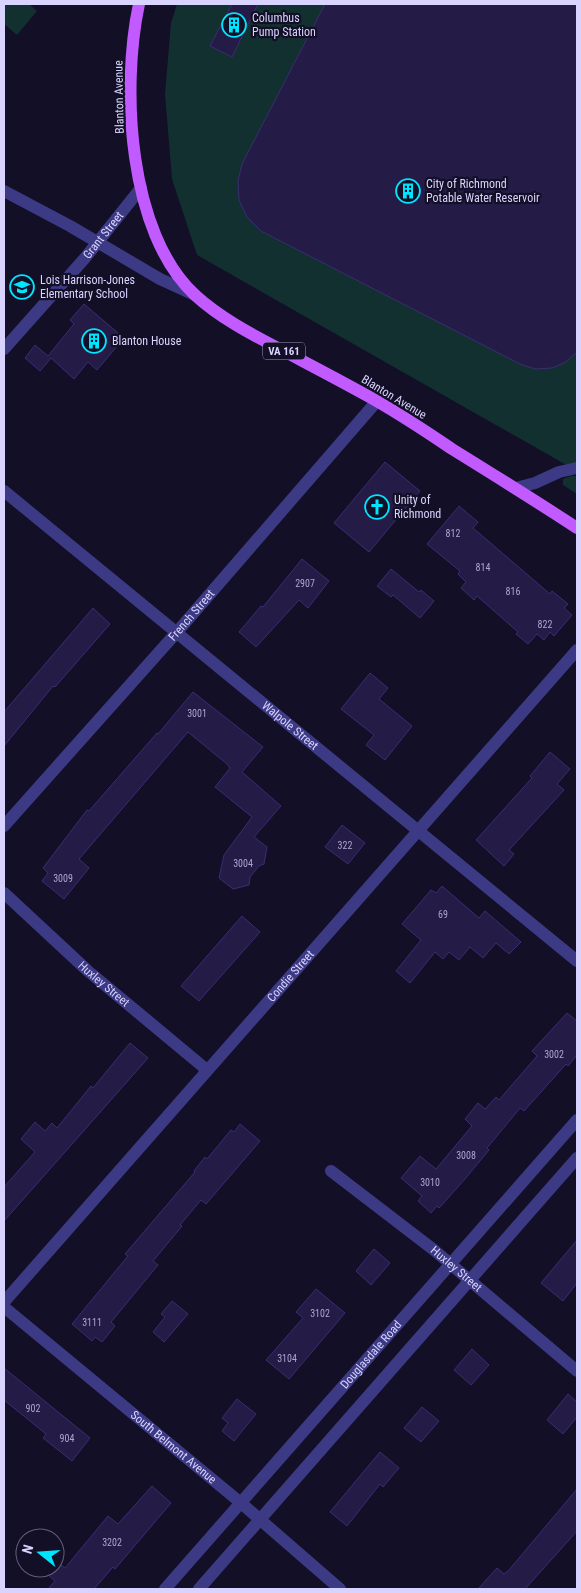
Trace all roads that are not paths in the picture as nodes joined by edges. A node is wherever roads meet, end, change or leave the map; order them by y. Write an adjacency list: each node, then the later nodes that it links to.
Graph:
1 (139, 4): 2 (main road, Blanton Avenue / VA 161)
2 (141, 188): 4 (street, Grant Street); 5 (main road, Blanton Avenue / VA 161)
3 (4, 191): 4 (street, Blanton Avenue)
4 (98, 242): 5 (street, Blanton Avenue); 6 (street, Grant Street)
5 (195, 295): 7 (main road, Blanton Avenue / VA 161)
6 (4, 349)
7 (377, 401): 9 (main road, Blanton Avenue / VA 161); 12 (street, French Street)
8 (577, 468): 9 (street)
9 (516, 488): 11 (main road, Blanton Avenue / VA 161)
10 (4, 491): 12 (street, Walpole Street)
11 (577, 528)
12 (177, 632): 14 (street, French Street); 15 (street, Walpole Street)
13 (577, 650): 15 (street, Condie Street)
14 (4, 826)
15 (418, 831): 17 (street, Walpole Street); 18 (street, Condie Street)
16 (4, 892): 18 (street, Huxley Street)
17 (577, 961)
18 (207, 1070): 24 (street, Condie Street)
19 (577, 1120): 22 (street, Douglasdale Road)
20 (577, 1158): 23 (street, Douglasdale Road)
21 (331, 1171): 22 (street, Huxley Street)
22 (451, 1264): 23 (street, Huxley Street); 27 (street, Douglasdale Road)
23 (470, 1280): 26 (street, Huxley Street); 28 (street, Douglasdale Road)
24 (4, 1302)
25 (4, 1308): 27 (street, South Belmont Avenue)
26 (577, 1371)
27 (241, 1503): 28 (street, South Belmont Avenue); 29 (street, Douglasdale Road)
28 (260, 1520): 30 (street, Douglasdale Road); 31 (street, South Belmont Avenue)
29 (165, 1589)
30 (199, 1589)
31 (340, 1589)

